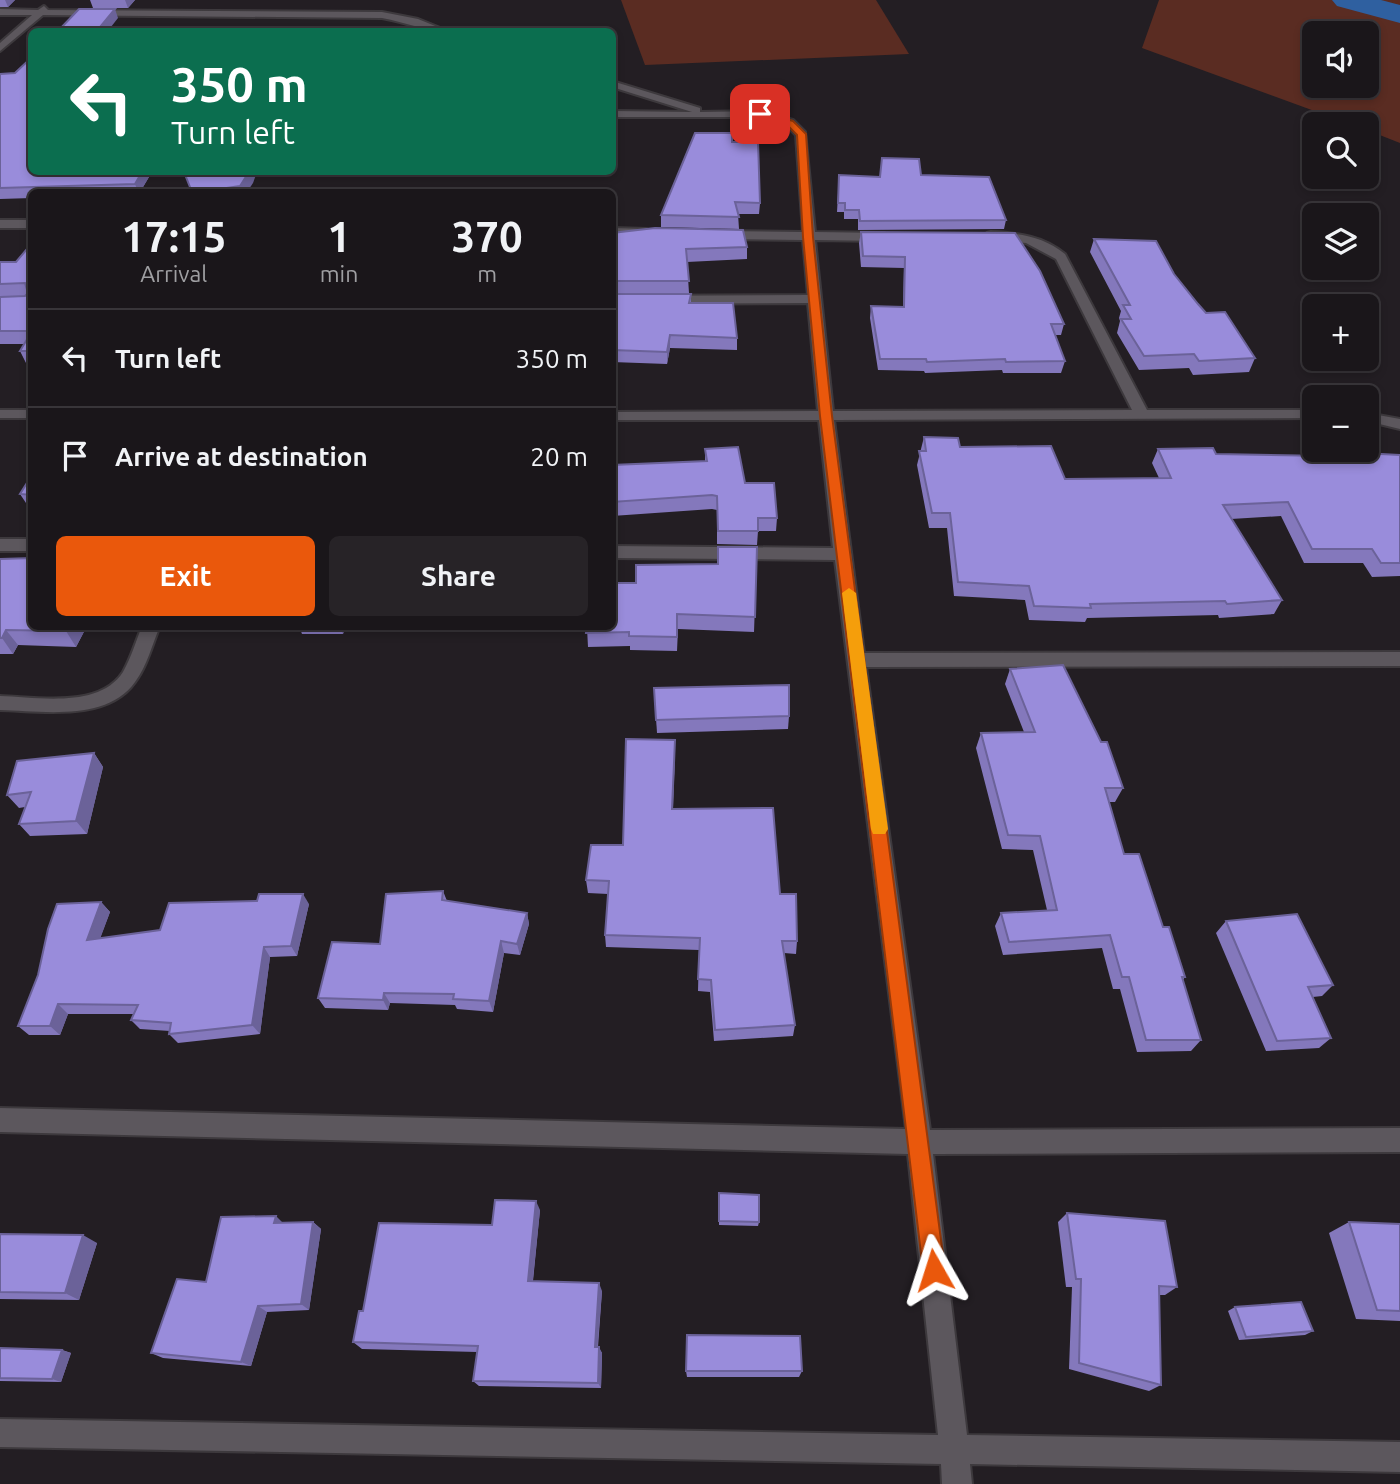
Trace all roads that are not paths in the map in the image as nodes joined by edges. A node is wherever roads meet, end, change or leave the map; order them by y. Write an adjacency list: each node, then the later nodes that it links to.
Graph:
1 (53, 0): 3 (street)
2 (0, 12): 3 (street)
3 (40, 12): 4 (street); 5 (street)
4 (435, 28)
5 (0, 48)
6 (616, 85): 8 (street)
7 (616, 114): 8 (street)
8 (707, 114): 16 (street)
9 (0, 224): 10 (street)
10 (28, 224)
11 (616, 232): 12 (street)
12 (654, 233)
13 (710, 235): 16 (street)
14 (900, 236): 16 (street)
15 (979, 236): 19 (street)
16 (808, 237): 17 (street)
17 (814, 299): 18 (street); 24 (street)
18 (616, 300)
19 (1142, 413): 22 (street); 24 (street)
20 (0, 414): 21 (street)
21 (28, 414)
22 (1302, 414)
23 (616, 416): 24 (street)
24 (826, 416): 30 (street)
25 (1379, 420): 26 (street)
26 (1400, 424)
27 (0, 545): 28 (street)
28 (28, 545)
29 (616, 552): 30 (street)
30 (844, 554): 33 (street)
31 (149, 630): 34 (street)
32 (1400, 659): 33 (street)
33 (858, 660): 37 (street)
34 (0, 703)
35 (0, 1120): 37 (street)
36 (1400, 1140): 37 (street)
37 (920, 1142): 39 (street)
38 (0, 1433): 39 (street)
39 (954, 1449): 40 (street); 41 (street)
40 (1400, 1457)
41 (957, 1484)

